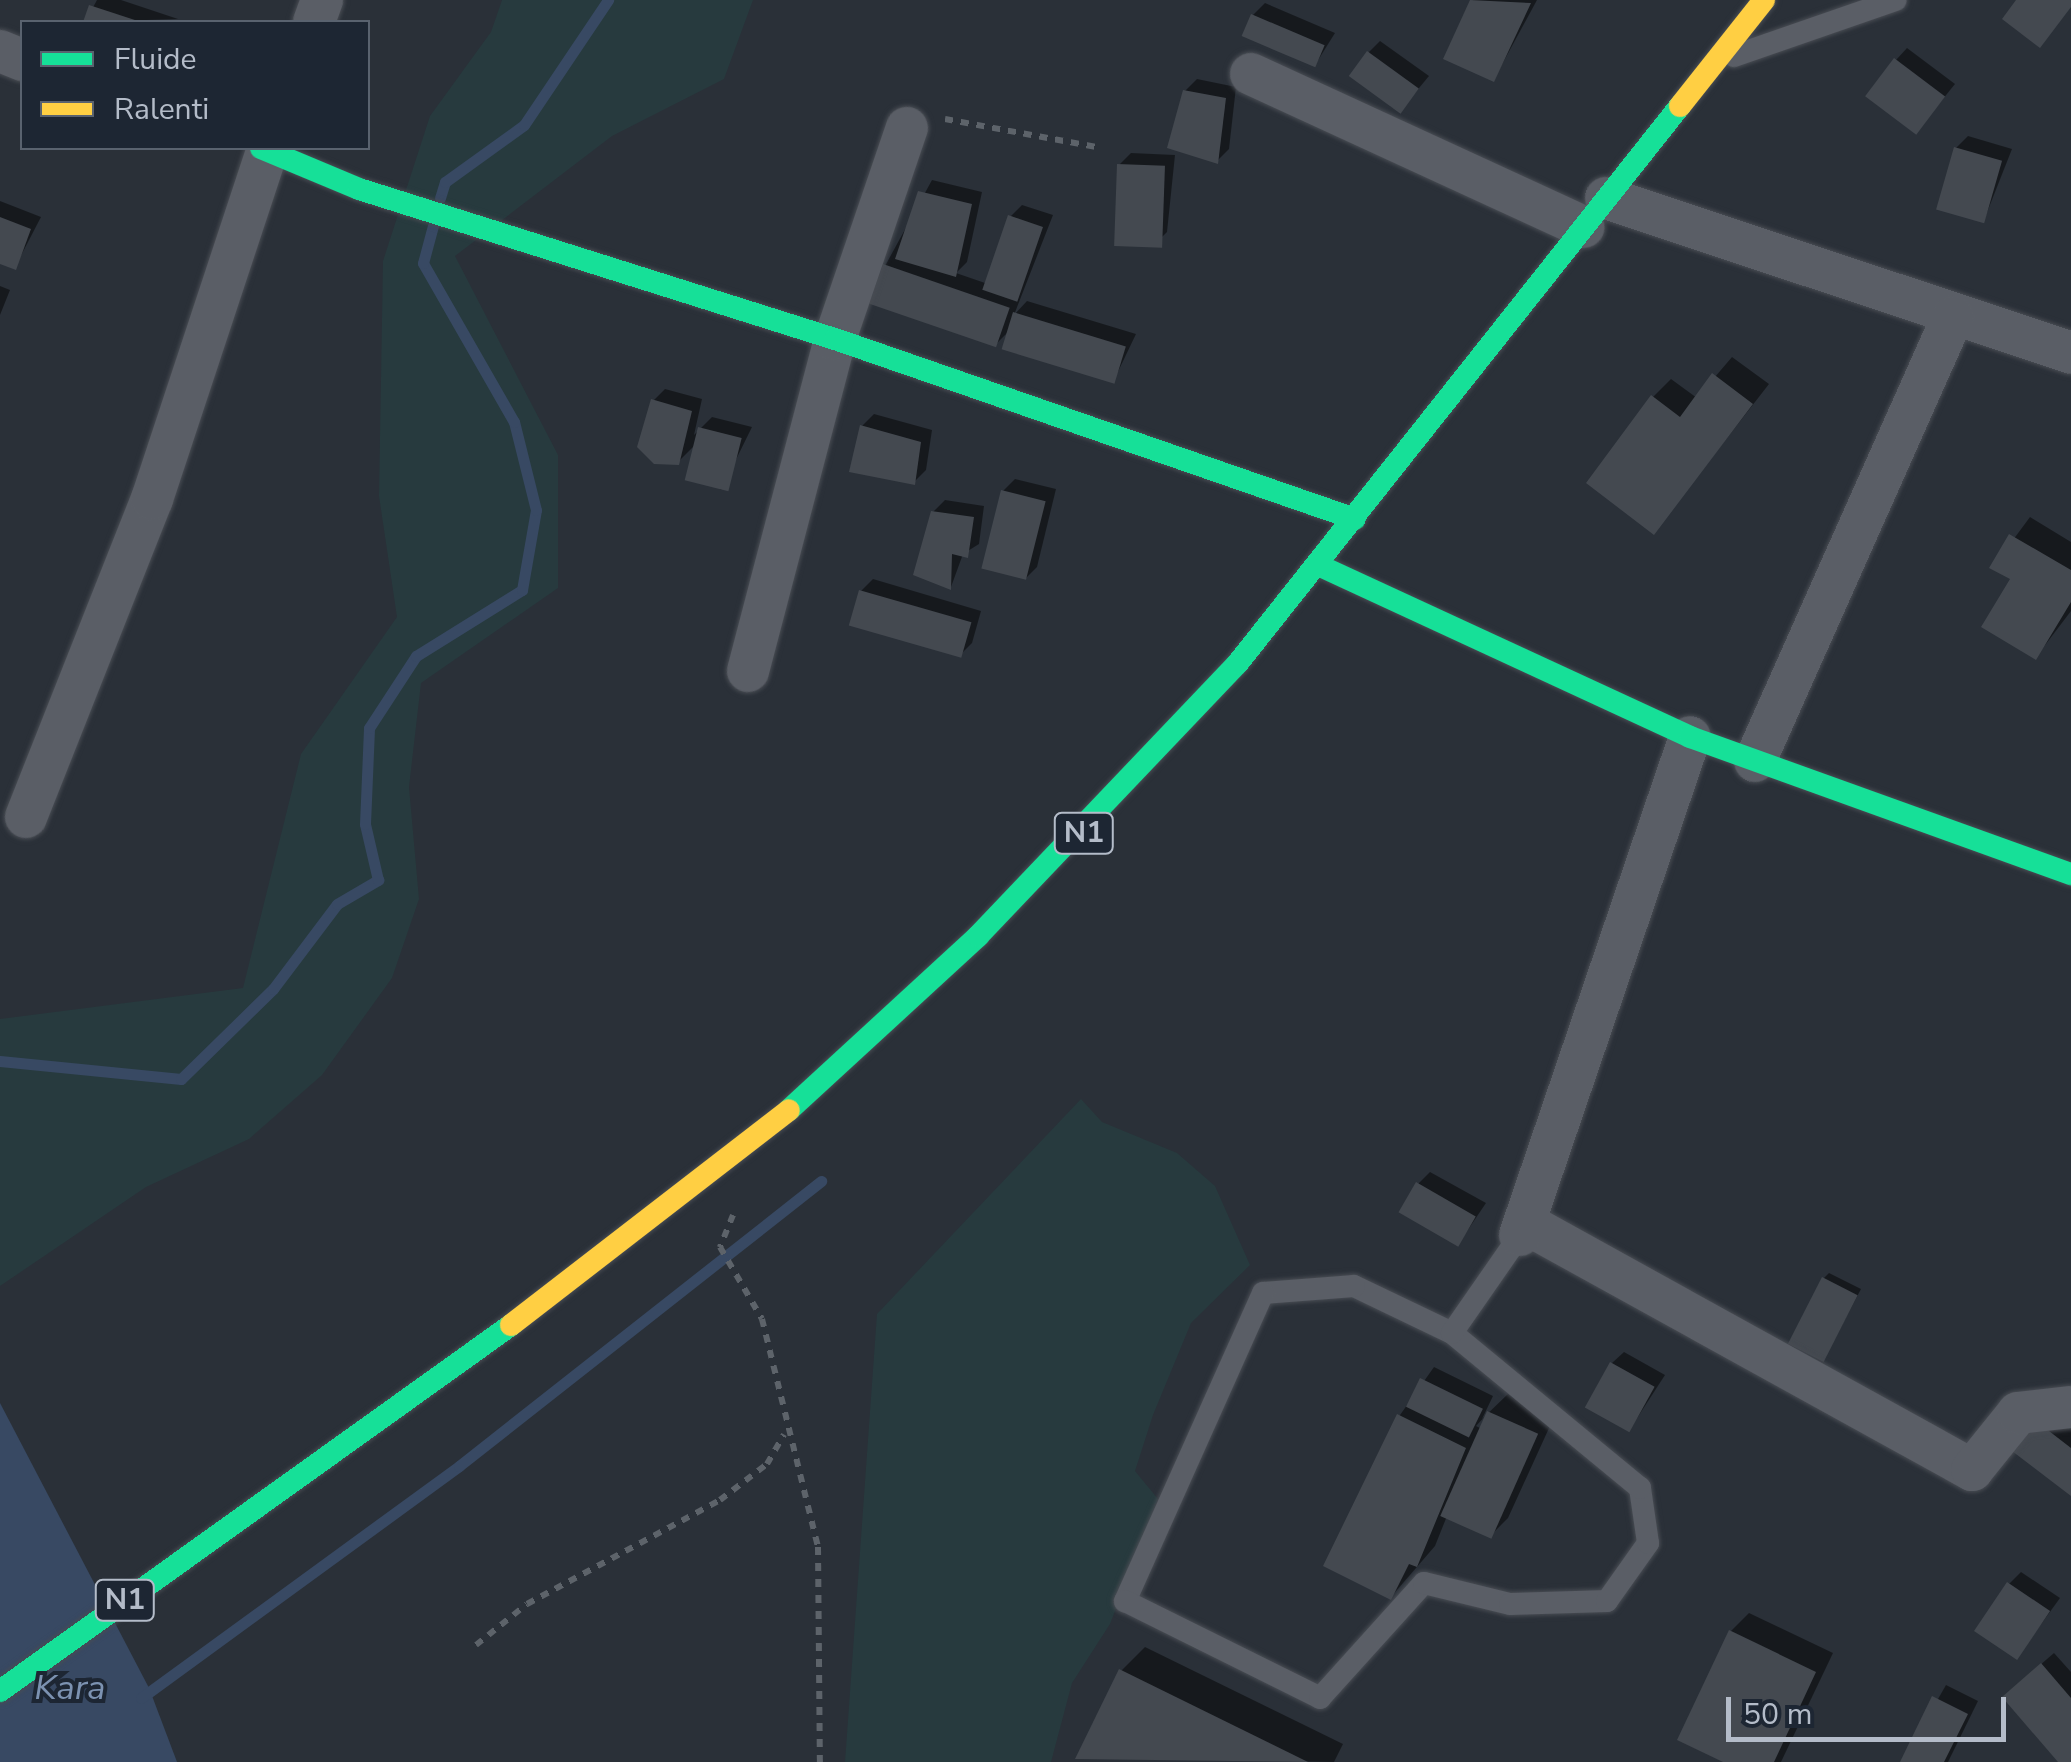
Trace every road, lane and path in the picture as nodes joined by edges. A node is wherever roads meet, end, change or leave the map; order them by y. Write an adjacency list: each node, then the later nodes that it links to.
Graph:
1 (1764, 0): 3 (main road, N1)
2 (1896, 0): 3 (lane)
3 (1714, 62): 9 (main road, N1)
4 (1251, 74): 9 (street)
5 (907, 128): 6 (path); 11 (street)
6 (1096, 147)
7 (264, 150): 18 (street)
8 (270, 150): 11 (main road)
9 (1594, 212): 10 (street); 13 (main road, N1)
10 (1953, 316): 12 (street); 17 (street)
11 (835, 338): 13 (main road); 15 (street)
12 (2071, 353)
13 (1354, 519): 14 (main road, N1)
14 (1318, 565): 16 (main road); 26 (main road, N1)
15 (748, 671)
16 (1690, 737): 17 (main road); 20 (street)
17 (1756, 761): 19 (main road)
18 (26, 817)
19 (2071, 874)
20 (1523, 1229): 22 (lane); 23 (street)
21 (720, 1247): 24 (path)
22 (1452, 1333): 22 (lane)
23 (2071, 1406)
24 (785, 1434): 25 (path); 27 (path)
25 (476, 1645)
26 (0, 1691)
27 (820, 1762)

